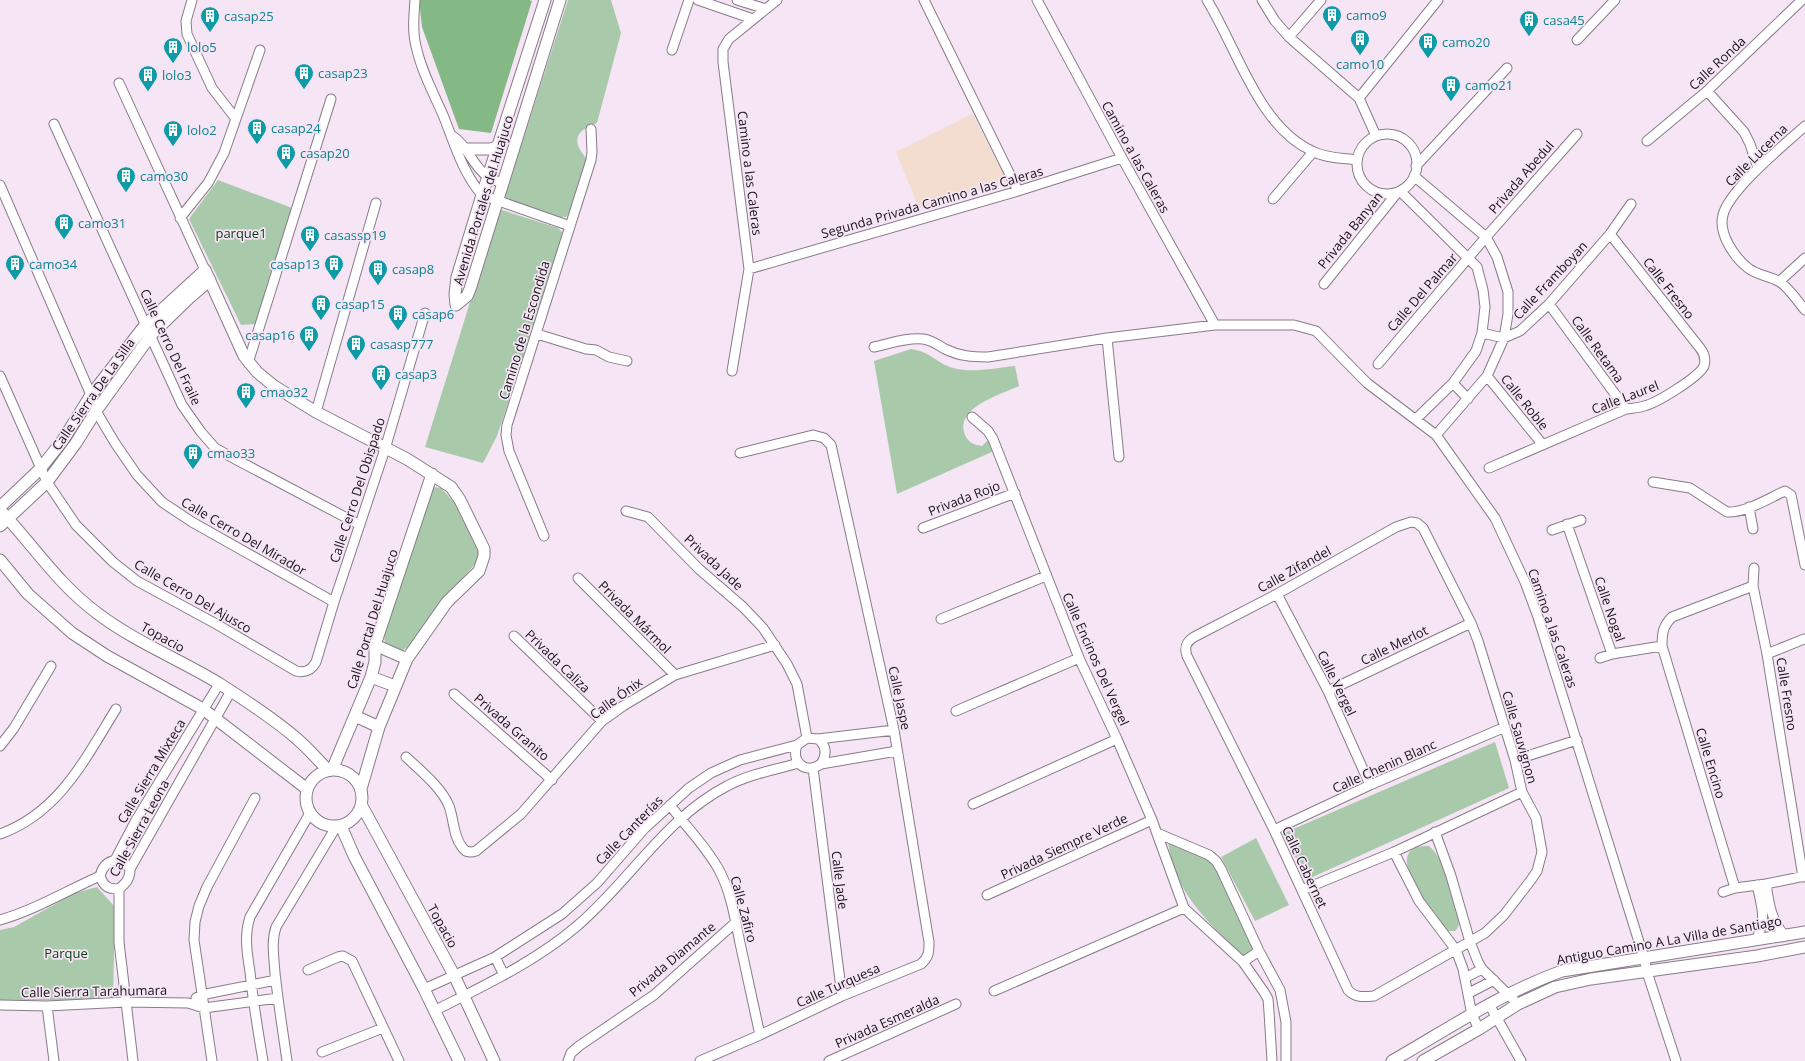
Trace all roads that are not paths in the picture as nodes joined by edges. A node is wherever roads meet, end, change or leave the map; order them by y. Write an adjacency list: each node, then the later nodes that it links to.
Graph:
1 (192, 0): 28 (street)
2 (415, 0): 33 (street)
3 (544, 0): 36 (street, Avenida Portales del Huajuco)
4 (560, 0): 45 (street, Avenida Portales del Huajuco)
5 (689, 0): 22 (street)
6 (698, 0): 18 (street)
7 (737, 0): 17 (street)
8 (777, 0): 17 (street, Camino a las Caleras)
9 (924, 0): 47 (street)
10 (1037, 0): 39 (street, Camino a las Caleras)
11 (1207, 0): 38 (street)
12 (1262, 0): 19 (street)
13 (1322, 0): 19 (street)
14 (1438, 0): 27 (street)
15 (1615, 0): 20 (street)
16 (1802, 0): 25 (street, Calle Ronda)
17 (766, 9): 18 (street, Camino a las Caleras)
18 (752, 19): 60 (street, Camino a las Caleras)
19 (1289, 37): 27 (street)
20 (1577, 40)
21 (260, 50): 28 (street)
22 (672, 50)
23 (1506, 68): 41 (street)
24 (119, 83): 54 (street)
25 (1706, 91): 35 (street, Calle Ronda); 42 (street)
26 (331, 98): 77 (street)
27 (1359, 98): 34 (street)
28 (236, 119): 54 (street)
29 (54, 124): 67 (street, Calle Cerro Del Fraile)
30 (1805, 126): 42 (street, Calle Lucerna)
31 (591, 129): 55 (street, Camino de la Escondida)
32 (1577, 134): 57 (street, Privada Abedul)
33 (451, 135): 37 (street); 49 (street)
34 (1376, 136): 40 (street); 41 (street)
35 (1647, 141)
36 (499, 146): 37 (street); 44 (street, Avenida Portales del Huajuco)
37 (467, 149): 44 (street)
38 (1313, 152): 40 (street); 50 (street)
39 (1122, 158): 47 (street, Segunda Privada Camino a las Caleras); 68 (street, Camino a las Caleras)
40 (1357, 160): 48 (street)
41 (1416, 166): 43 (street)
42 (1758, 168): 62 (street, Calle Lucerna)
43 (1414, 176): 48 (street); 57 (street)
44 (489, 178): 45 (street); 49 (street, Avenida Portales del Huajuco)
45 (502, 183): 51 (street, Avenida Portales del Huajuco)
46 (0, 186): 83 (street, Calle Cerro Del Mirador)
47 (1018, 190): 60 (street, Segunda Privada Camino a las Caleras)
48 (1398, 192): 58 (street); 63 (street, Privada Banyan)
49 (482, 195): 51 (street); 51 (street, Avenida Portales del Huajuco)
50 (1273, 199)
51 (497, 200): 55 (street)
52 (376, 203): 87 (street)
53 (1631, 204): 56 (street, Calle Framboyan)
54 (180, 218): 61 (street)
55 (570, 226): 70 (street, Camino de la Escondida)
56 (1610, 234): 64 (street, Calle Framboyan); 75 (street, Calle Fresno)
57 (1486, 237): 58 (street, Calle Del Palmar); 73 (street)
58 (1469, 258): 69 (street); 78 (street, Calle Del Palmar)
59 (1805, 258): 62 (street)
60 (749, 269): 79 (street, Camino a las Caleras)
61 (208, 275): 67 (street, Calle Sierra De La Silla); 71 (street, Calle Sierra De La Silla); 77 (street)
62 (1780, 281): 65 (street)
63 (1324, 284)
64 (1548, 304): 73 (street, Calle Framboyan); 85 (street, Calle Retama)
65 (1805, 310)
66 (425, 313): 92 (street, Calle Cerro Del Obispado)
67 (145, 324): 71 (street, Calle Cerro Del Fraile); 83 (street, Calle Sierra De La Silla)
68 (1215, 325): 72 (street, Camino a las Caleras); 89 (street, Camino a las Caleras)
69 (1482, 333): 73 (street); 82 (street)
70 (537, 334): 76 (street); 112 (street, Camino de la Escondida)
71 (151, 335): 86 (street, Calle Sierra De La Silla); 108 (street, Calle Cerro Del Fraile)
72 (1107, 338): 74 (street, Camino a las Caleras); 94 (street)
73 (1504, 338): 81 (street)
74 (874, 347)
75 (1705, 360): 85 (street, Calle Laurel)
76 (627, 362)
77 (248, 363): 87 (street)
78 (1378, 364)
79 (732, 371)
80 (0, 376): 96 (street, Calle Cerro Del Ajusco)
81 (1487, 376): 84 (street); 91 (street, Calle Roble)
82 (1453, 383): 84 (street); 89 (street)
83 (91, 395): 86 (street, Calle Cerro Del Mirador); 96 (street, Calle Sierra De La Silla)
84 (1468, 399): 90 (street)
85 (1626, 409): 91 (street, Calle Laurel)
86 (96, 411): 98 (street, Calle Sierra De La Silla); 120 (street, Calle Cerro Del Mirador)
87 (316, 412): 92 (street)
88 (972, 417): 100 (street, Calle Encinos Del Vergel)
89 (1416, 419): 90 (street, Camino a las Caleras)
90 (1436, 435): 155 (street, Camino a las Caleras)
91 (1543, 445): 95 (street, Calle Laurel)
92 (385, 449): 97 (street); 108 (street, Calle Cerro Del Obispado)
93 (740, 453): 151 (street, Calle Jaspe)
94 (1119, 457)
95 (1489, 468)
96 (40, 469): 98 (street, Calle Cerro Del Ajusco); 102 (street, Calle Sierra De La Silla)
97 (432, 474): 126 (street, Calle Portal Del Huajuco); 133 (street)
98 (47, 482): 105 (street, Calle Sierra De La Silla); 135 (street, Calle Cerro Del Ajusco)
99 (1653, 482): 101 (street)
100 (1015, 493): 109 (street, Privada Rojo); 116 (street, Calle Encinos Del Vergel)
101 (1750, 507): 110 (street); 114 (street)
102 (0, 509): 105 (street, Topacio)
103 (626, 511): 125 (street, Privada Jade)
104 (1581, 520): 107 (street)
105 (4, 522): 138 (street, Topacio)
106 (1418, 523): 119 (street, Calle Zifandel); 122 (street, Calle Sauvignon)
107 (1567, 524): 111 (street); 129 (street, Calle Nogal)
108 (360, 525): 120 (street, Calle Cerro Del Obispado)
109 (923, 528)
110 (1753, 529)
111 (1552, 530)
112 (544, 536)
113 (0, 560): 144 (street)
114 (1805, 565)
115 (1754, 568): 118 (street, Calle Fresno)
116 (1046, 576): 121 (street); 131 (street, Calle Encinos Del Vergel)
117 (578, 578): 136 (street, Privada Mármol)
118 (1753, 586): 128 (street); 130 (street, Calle Fresno)
119 (1277, 594): 127 (street, Calle Zifandel); 141 (street, Calle Vergel)
120 (334, 602): 135 (street, Calle Cerro Del Obispado)
121 (941, 619)
122 (1471, 623): 141 (street, Calle Merlot); 150 (street, Calle Sauvignon)
123 (514, 636): 148 (street, Privada Caliza)
124 (1804, 639): 130 (street)
125 (775, 644): 136 (street, Calle Ónix); 152 (street)
126 (375, 645): 133 (street); 137 (street, Calle Portal Del Huajuco)
127 (1185, 645): 179 (street, Calle Cabernet)
128 (1662, 646): 129 (street, Calle Nogal); 189 (street, Calle Encino)
129 (1612, 654): 132 (street)
130 (1767, 654): 187 (street, Calle Fresno)
131 (1079, 658): 145 (street); 154 (street, Calle Encinos Del Vergel)
132 (1600, 658)
133 (407, 659): 139 (street)
134 (51, 666): 157 (street)
135 (308, 671)
136 (675, 675): 148 (street, Calle Ónix)
137 (370, 678): 139 (street); 146 (street, Calle Portal Del Huajuco)
138 (219, 684): 140 (street, Topacio); 144 (street, Calle Sierra Mixteca)
139 (395, 686): 149 (street)
140 (231, 691): 147 (street, Calle Sierra Leona); 165 (street, Topacio)
141 (1328, 691): 167 (street, Calle Vergel)
142 (454, 694): 166 (street, Privada Granito)
143 (116, 709): 182 (street)
144 (203, 710): 147 (street); 159 (street, Calle Sierra Mixteca)
145 (956, 711)
146 (355, 716): 149 (street); 165 (street, Calle Portal Del Huajuco)
147 (216, 719): 162 (street, Calle Sierra Leona); 168 (street)
148 (602, 722): 166 (street, Calle Ónix)
149 (379, 727): 169 (street)
150 (1505, 727): 161 (street, Calle Sauvignon); 167 (street, Calle Chenin Blanc)
151 (894, 730): 153 (street); 158 (street, Calle Jaspe)
152 (808, 738): 153 (street); 156 (street, Calle Canterías)
153 (818, 739): 164 (street, Calle Jade)
154 (1117, 739): 172 (street); 177 (street, Calle Encinos Del Vergel)
155 (1577, 740): 161 (street); 205 (street, Camino a las Caleras)
156 (797, 745): 163 (street); 173 (street, Calle Canterías)
157 (0, 746)
158 (897, 751): 164 (street); 206 (street, Calle Jaspe)
159 (178, 753): 162 (street); 184 (street, Calle Sierra Mixteca)
160 (406, 757): 166 (street, Calle Ónix)
161 (1515, 760): 170 (street, Calle Sauvignon)
162 (192, 761): 185 (street, Calle Sierra Leona)
163 (799, 763): 164 (street); 176 (street)
164 (817, 766): 223 (street, Calle Jade)
165 (330, 770): 168 (street); 169 (street)
166 (552, 780)
167 (1370, 785): 179 (street, Calle Chenin Blanc)
168 (307, 789): 175 (street)
169 (361, 789): 174 (street)
170 (1522, 792): 180 (street); 200 (street, Calle Sauvignon)
171 (255, 798): 221 (street)
172 (973, 804)
173 (670, 805): 176 (street, Calle Zafiro); 204 (street, Calle Canterías)
174 (362, 806): 178 (street); 211 (street, Topacio)
175 (310, 813): 178 (street); 216 (street)
176 (680, 818): 196 (street, Calle Zafiro); 212 (street)
177 (1152, 820): 181 (street, Calle Encinos Del Vergel); 193 (street, Privada Siempre Verde)
178 (339, 826): 214 (street); 217 (street)
179 (1274, 830): 191 (street, Calle Cabernet)
180 (1435, 832): 183 (street); 200 (street)
181 (1157, 833): 194 (street, Calle Encinos Del Vergel); 203 (street)
182 (0, 834)
183 (1394, 852): 191 (street); 202 (street)
184 (116, 860): 185 (street); 186 (street, Calle Sierra Mixteca)
185 (130, 869): 190 (street, Calle Sierra Leona)
186 (100, 876): 190 (street); 195 (street, Calle Sierra Mixteca)
187 (1804, 876): 188 (street)
188 (1761, 885): 189 (street); 198 (street); 199 (street)
189 (1735, 888): 192 (street)
190 (119, 889): 226 (street, Calle Sierra Leona)
191 (1302, 890): 202 (street, Calle Cabernet)
192 (1723, 892)
193 (987, 895)
194 (1184, 908): 207 (street, Calle Encinos Del Vergel); 218 (street)
195 (0, 920)
196 (736, 922): 239 (street, Calle Zafiro); 241 (street, Privada Diamante)
197 (1805, 932): 198 (street, Antiguo Camino A La Villa de Santiago)
198 (1784, 935): 199 (street, Antiguo Camino A La Villa de Santiago)
199 (1756, 940): 205 (street, Antiguo Camino A La Villa de Santiago)
200 (1470, 942): 202 (street, Calle Sauvignon); 208 (street)
201 (1805, 947): 210 (street)
202 (1456, 950): 213 (street)
203 (1259, 951): 207 (street); 253 (street)
204 (495, 957): 211 (street, Calle Canterías); 212 (street)
205 (1644, 958): 210 (street, Camino a las Caleras); 220 (street, Antiguo Camino A La Villa de Santiago)
206 (927, 959): 223 (street, Calle Turquesa)
207 (1243, 962): 252 (street, Calle Encinos Del Vergel)
208 (1482, 969): 213 (street); 215 (street)
209 (308, 970): 237 (street)
210 (1647, 972): 230 (street); 257 (street, Camino a las Caleras)
211 (454, 975): 217 (street, Calle Canterías); 222 (street, Topacio)
212 (504, 975): 222 (street)
213 (1465, 978): 219 (street)
214 (276, 980): 216 (street); 224 (street)
215 (1494, 980): 219 (street); 220 (street)
216 (251, 985): 221 (street); 225 (street)
217 (424, 989): 234 (street)
218 (994, 991)
219 (1469, 993): 235 (street)
220 (1507, 994): 229 (street, Antiguo Camino A La Villa de Santiago); 230 (street)
221 (202, 995): 227 (street); 233 (street)
222 (464, 996): 234 (street); 249 (street, Topacio)
223 (842, 996): 239 (street, Calle Turquesa)
224 (278, 998): 225 (street, Calle Sierra Tarahumara); 246 (street)
225 (253, 1001): 233 (street, Calle Sierra Tarahumara); 245 (street)
226 (126, 1002): 227 (street, Calle Sierra Tarahumara); 232 (street, Calle Sierra Tarahumara); 243 (street, Calle Sierra Leona)
227 (188, 1003): 233 (street, Calle Sierra Tarahumara)
228 (956, 1004): 251 (street, Privada Esmeralda)
229 (1489, 1004): 235 (street, Antiguo Camino A La Villa de Santiago); 236 (street)
230 (1518, 1004): 236 (street)
231 (0, 1005): 232 (street, Calle Sierra Tarahumara)
232 (47, 1006): 242 (street)
233 (204, 1008): 244 (street)
234 (434, 1011): 248 (street)
235 (1472, 1015): 238 (street); 254 (street, Antiguo Camino A La Villa de Santiago)
236 (1497, 1018): 238 (street); 256 (street)
237 (383, 1028): 240 (street); 247 (street)
238 (1479, 1029): 255 (street)
239 (760, 1035): 250 (street, Calle Turquesa)
240 (322, 1052)
241 (568, 1060)
242 (54, 1061)
243 (133, 1061)
244 (212, 1061)
245 (263, 1061)
246 (287, 1061)
247 (399, 1061)
248 (459, 1061)
249 (494, 1061)
250 (700, 1061)
251 (829, 1061)
252 (1272, 1061)
253 (1286, 1061)
254 (1392, 1061)
255 (1423, 1061)
256 (1520, 1061)
257 (1676, 1061)

